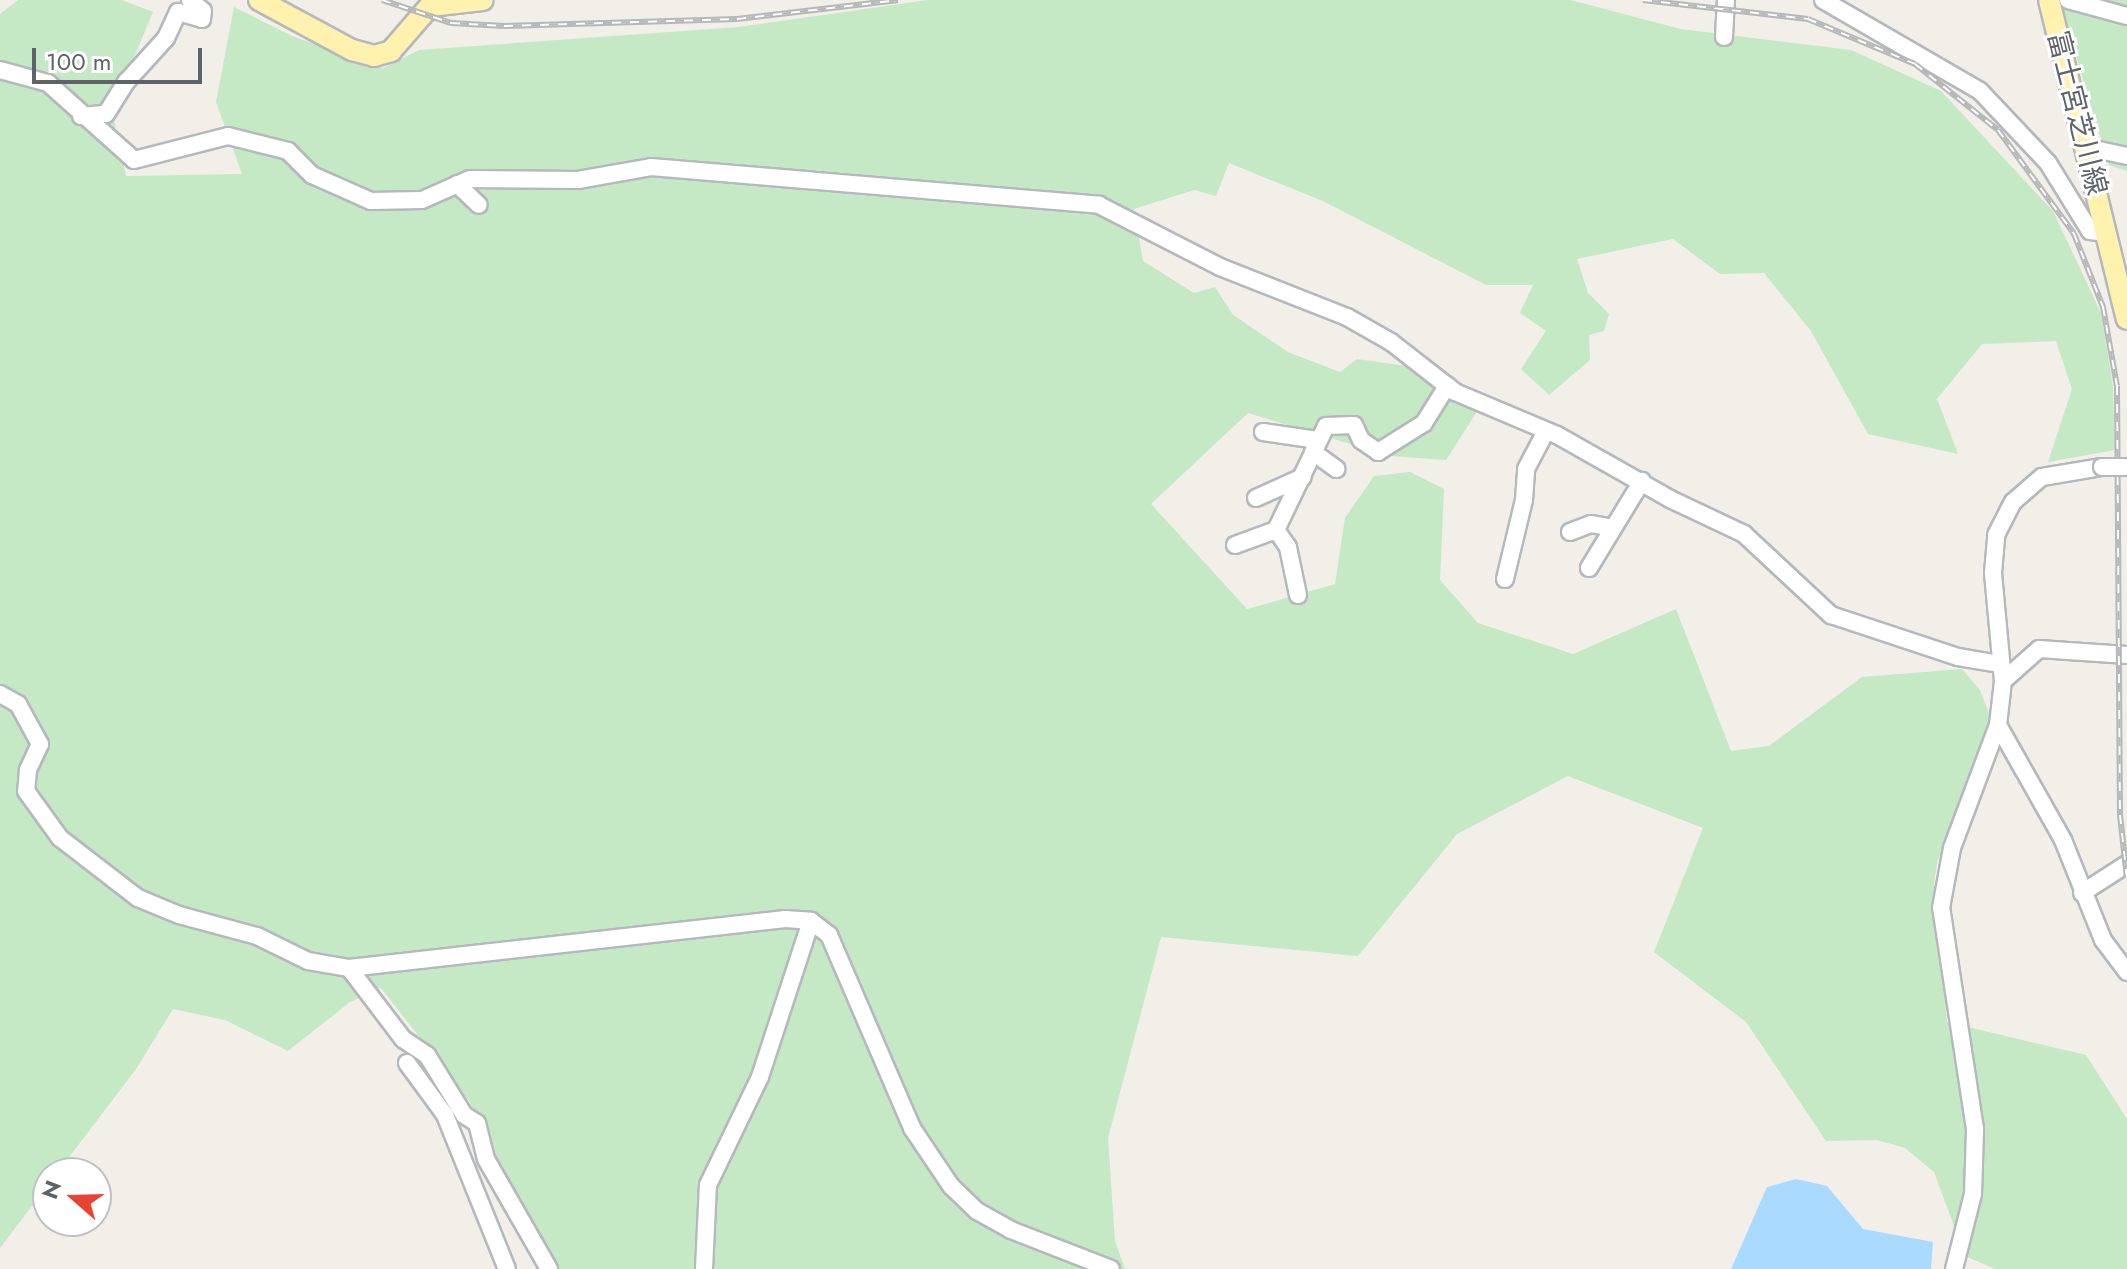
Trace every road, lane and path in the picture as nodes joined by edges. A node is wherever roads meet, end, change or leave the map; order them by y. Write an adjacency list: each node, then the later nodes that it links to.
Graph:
1 (190, 0): 11 (street)
2 (259, 0): 3 (main road)
3 (483, 0)
4 (1726, 0): 9 (street)
5 (1823, 0): 16 (street)
6 (2049, 0): 12 (main road, 富士宮芝川線)
7 (2068, 0): 8 (street)
8 (2127, 16)
9 (1724, 37)
10 (0, 70): 11 (street)
11 (81, 116): 14 (street)
12 (2085, 147): 13 (street); 16 (main road, 富士宮芝川線)
13 (2127, 156)
14 (457, 184): 15 (street); 18 (street)
15 (479, 205)
16 (2106, 233): 17 (main road, 富士宮芝川線)
17 (2127, 319)
18 (1447, 386): 19 (street); 21 (street)
19 (1546, 431): 25 (street); 32 (street)
20 (1263, 432): 21 (street)
21 (1315, 446): 23 (street); 24 (street)
22 (2127, 467): 35 (street, bridge)
23 (1336, 469)
24 (1303, 477): 26 (street); 28 (street)
25 (1642, 481): 27 (street); 35 (street)
26 (1256, 498)
27 (1613, 528): 29 (street); 31 (street)
28 (1276, 530): 30 (street); 33 (street)
29 (1570, 532)
30 (1235, 545)
31 (1589, 568)
32 (1505, 579)
33 (1298, 595)
34 (2127, 655): 35 (street)
35 (2002, 672): 37 (street)
36 (0, 694): 41 (street)
37 (1998, 725): 39 (street); 48 (street)
38 (2127, 864): 39 (street)
39 (2082, 893): 42 (street)
40 (811, 921): 41 (street); 46 (street); 47 (street)
41 (349, 968): 45 (street)
42 (2127, 972)
43 (407, 1063): 44 (street)
44 (507, 1269)
45 (549, 1269)
46 (704, 1269)
47 (1111, 1269)
48 (1954, 1269)

